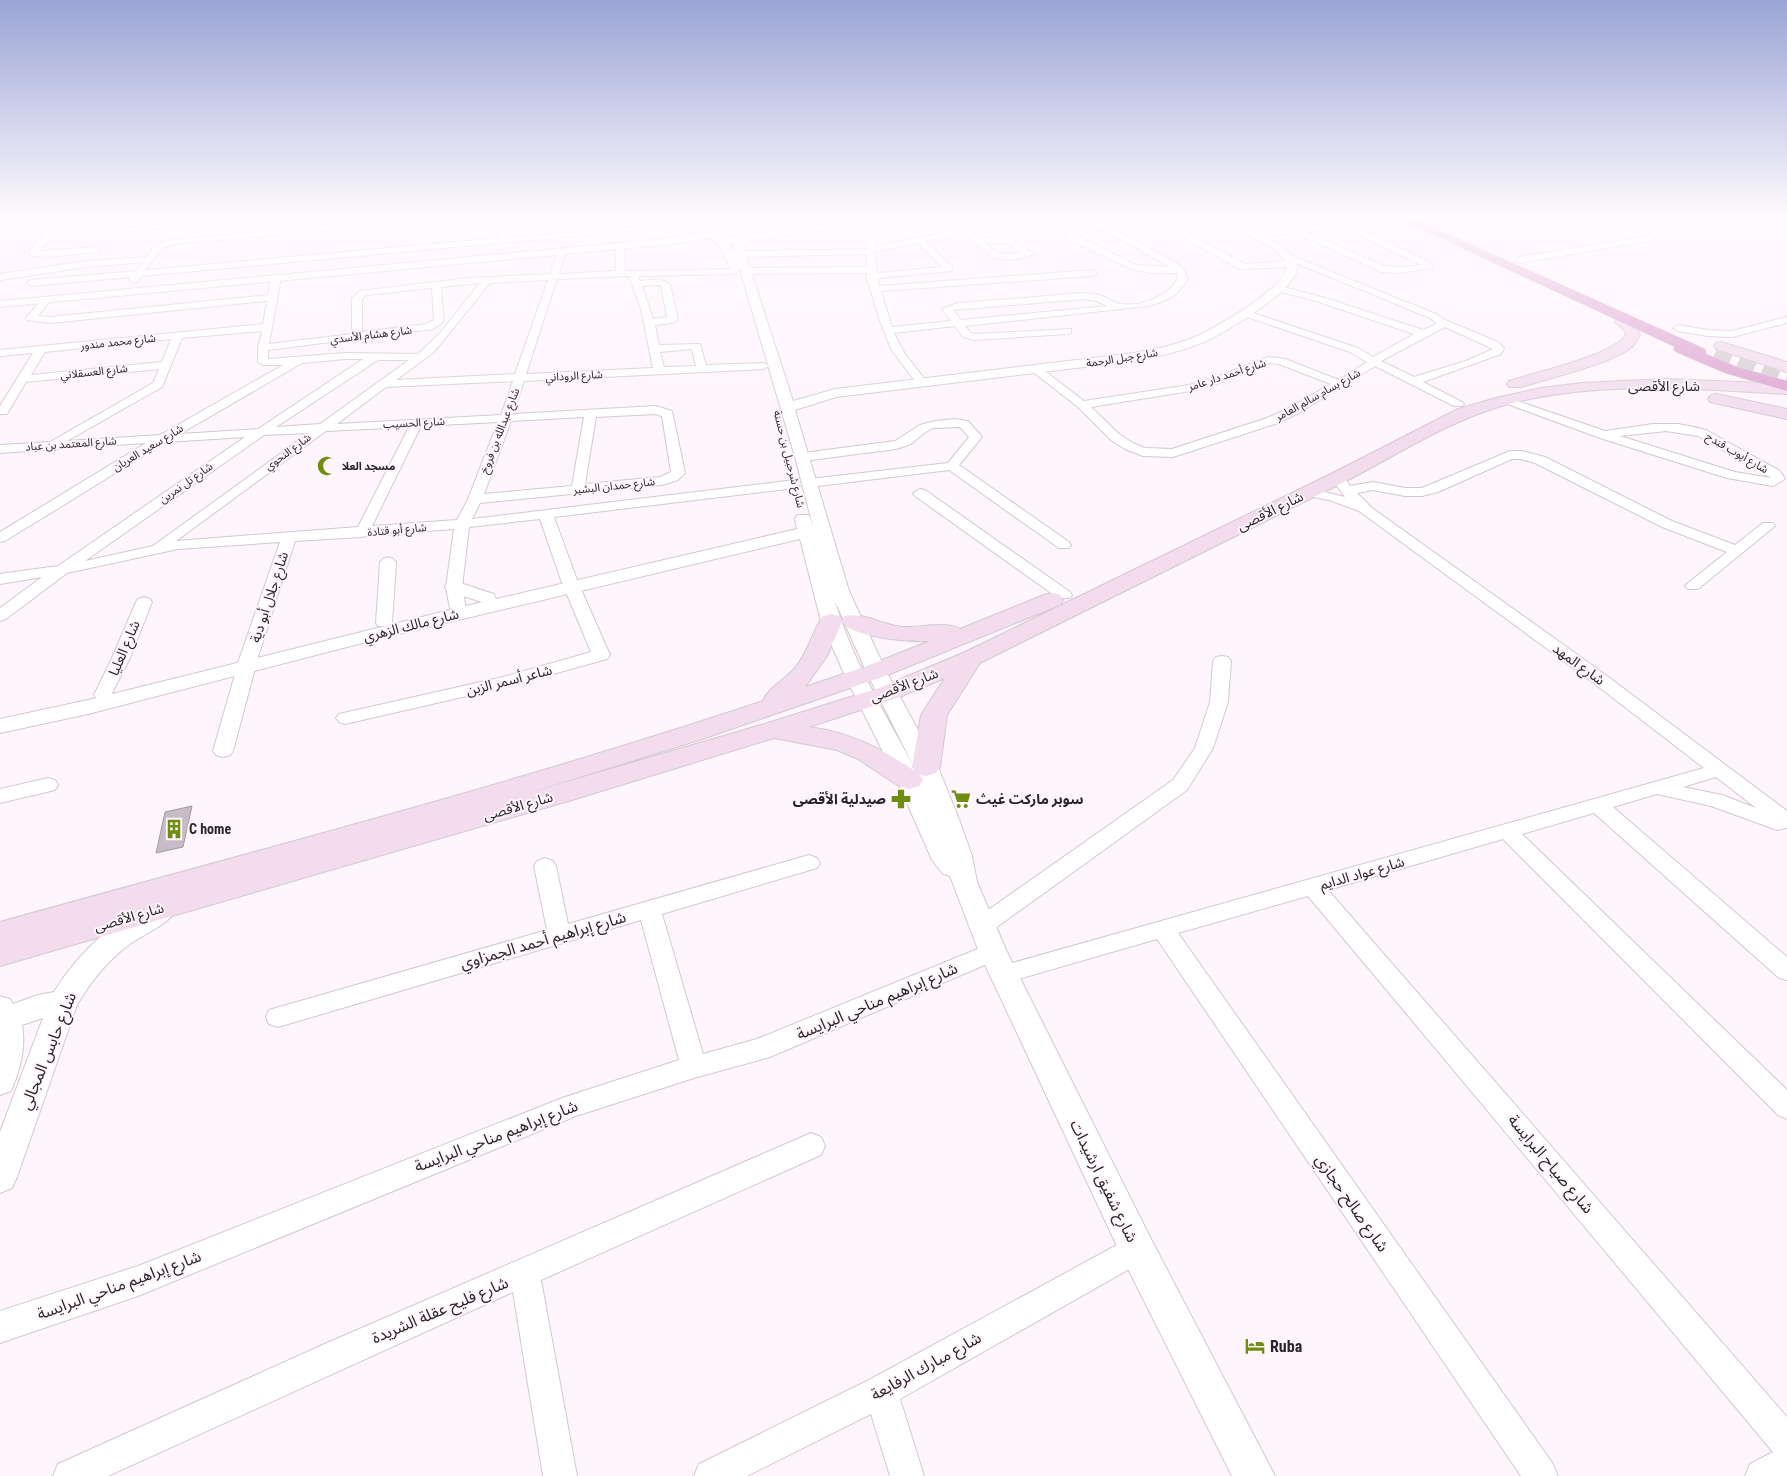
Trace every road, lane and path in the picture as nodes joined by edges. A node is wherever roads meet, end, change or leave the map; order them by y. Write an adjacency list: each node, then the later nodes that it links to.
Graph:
1 (130, 287): 22 (street)
2 (174, 287): 22 (street)
3 (187, 287): 24 (street)
4 (274, 287): 23 (street)
5 (405, 287): 40 (street)
6 (436, 287): 40 (street, شارع هشام الأسدي)
7 (482, 287): 48 (street, شارع النحوي)
8 (550, 287): 58 (street, شارع عبدالله بن فروخ)
9 (638, 287): 29 (street)
10 (666, 287): 29 (street)
11 (744, 287): 52 (street, شارع شرحبيل بن حسنة)
12 (745, 287): 65 (street, شارع شرحبيل بن حسنة)
13 (892, 287): 20 (street)
14 (1177, 287): 26 (street)
15 (1365, 287): 30 (street)
16 (1551, 287): 31 (highway)
17 (1555, 287): 45 (highway)
18 (1578, 287): 44 (highway)
19 (1582, 287): 34 (highway)
20 (876, 288): 35 (street)
21 (1276, 288): 27 (street, شارع جبل الرحمة); 37 (street)
22 (127, 291): 25 (street)
23 (271, 298): 24 (street); 33 (street)
24 (45, 301): 25 (street)
25 (0, 305)
26 (1119, 307): 32 (street); 32 (street)
27 (1244, 313): 50 (street, شارع بسام سالم العامر); 55 (street, شارع جبل الرحمة)
28 (1787, 320): 38 (street)
29 (649, 322): 43 (street)
30 (1440, 322): 37 (street); 59 (street)
31 (1622, 322): 63 (highway); 67 (main road)
32 (957, 323): 35 (street); 36 (street)
33 (267, 327): 39 (street, شارع محمد مندور); 41 (street)
34 (1678, 328): 38 (street); 44 (highway)
35 (889, 330): 60 (street)
36 (1067, 331)
37 (1423, 334): 50 (street)
38 (1732, 334): 44 (street)
39 (178, 336): 42 (street, شارع محمد مندور); 51 (street)
40 (357, 336): 41 (street, شارع هشام الأسدي)
41 (263, 348): 49 (street)
42 (41, 349): 46 (street, شارع محمد مندور); 57 (street)
43 (654, 349): 54 (street); 56 (street)
44 (1718, 349): 53 (main road); 63 (highway)
45 (1699, 352)
46 (0, 353)
47 (376, 356): 48 (street); 49 (street); 77 (street, شارع تل نمرين)
48 (421, 357): 61 (street, شارع النحوي)
49 (298, 361): 79 (street, شارع سعيد العريان)
50 (1373, 361): 59 (street); 62 (street, شارع بسام سالم العامر)
51 (165, 365): 57 (street, شارع العسقلاني); 80 (street)
52 (764, 366): 54 (street, شارع الروداني); 81 (street, شارع شرحبيل بن حسنة)
53 (1787, 367)
54 (702, 370): 56 (street, شارع الروداني)
55 (1037, 370): 60 (street, شارع جبل الرحمة); 69 (street, شارع بسام سالم العامر)
56 (659, 372): 58 (street, شارع الروداني)
57 (23, 379): 71 (street)
58 (520, 379): 61 (street, شارع الروداني); 74 (street, شارع عبدالله بن فروخ)
59 (1414, 380): 68 (street)
60 (921, 382): 66 (street, شارع جبل الرحمة)
61 (383, 384): 76 (street, شارع النحوي)
62 (1340, 384): 69 (street, شارع أحمد دار عامر); 69 (street, شارع بسام سالم العامر)
63 (1780, 386): 64 (main road, شارع الأقصى); 67 (main road, شارع الأقصى)
64 (1584, 388): 67 (main road, شارع الأقصى); 72 (main road)
65 (780, 389): 66 (street, شارع جبل الرحمة); 70 (street, شارع شرحبيل بن حسنة)
66 (835, 394): 70 (street, شارع جبل الرحمة)
67 (1503, 395): 68 (main road, شارع الأقصى); 78 (street, شارع أيوب قندح); 86 (main road, شارع الأقصى)
68 (1458, 404): 109 (main road, شارع الأقصى)
69 (1082, 405)
70 (787, 408): 83 (street, شارع شرحبيل بن حسنة)
71 (3, 411)
72 (1787, 414)
73 (590, 415): 74 (street, شارع حمدان البشير); 87 (street); 87 (street, شارع حمدان البشير)
74 (506, 418): 75 (street, شارع الحسيب); 90 (street, شارع عبدالله بن فروخ)
75 (417, 423): 76 (street, شارع الحسيب); 96 (street)
76 (322, 428): 77 (street, شارع المعتمد بن عباد); 101 (street, شارع النحوي)
77 (259, 432): 79 (street, شارع المعتمد بن عباد); 105 (street, شارع تل نمرين)
78 (1604, 435): 78 (street, شارع أيوب قندح)
79 (162, 439): 80 (street, شارع المعتمد بن عباد); 98 (street, شارع سعيد العريان)
80 (51, 445): 82 (street, شارع المعتمد بن عباد)
81 (786, 447)
82 (0, 449)
83 (803, 457): 84 (street); 85 (street, شارع شرحبيل بن حسنة)
84 (952, 466): 85 (street); 100 (street)
85 (810, 483): 91 (street, شارع شرحبيل بن حسنة)
86 (1343, 485): 88 (main road, شارع الأقصى); 92 (street, شارع المهد); 102 (street)
87 (578, 489): 90 (street, شارع حمدان البشير)
88 (1308, 492): 92 (street, شارع المهد); 116 (main road, شارع الأقصى)
89 (920, 493): 109 (street)
90 (475, 499): 94 (street, شارع عبدالله بن فروخ)
91 (804, 508): 93 (street, شارع أبو قتادة); 99 (street, شارع مالك الزهري); 104 (street, شارع شرحبيل بن حسنة); 107 (street, شارع مالك الزهري); 113 (street, شارع شرحبيل بن حسنة)
92 (1367, 511): 126 (street, شارع المهد)
93 (546, 515): 94 (street, شارع أبو قتادة); 107 (street)
94 (462, 524): 96 (street, شارع أبو قتادة); 111 (street, شارع عبدالله بن فروخ)
95 (1768, 526): 102 (street)
96 (362, 533): 97 (street, شارع أبو قتادة)
97 (289, 537): 101 (street, شارع أبو قتادة); 118 (street, شارع جلال أبو دية)
98 (0, 538)
99 (753, 544): 104 (street); 107 (street, شارع مالك الزهري)
100 (1064, 545)
101 (156, 548): 105 (street, شارع أبو قتادة)
102 (1736, 550): 108 (street)
103 (388, 562): 114 (street)
104 (815, 563): 113 (street, شارع شرحبيل بن حسنة)
105 (62, 570): 106 (street, شارع أبو قتادة); 112 (street, شارع تل نمرين)
106 (0, 579)
107 (571, 583): 111 (street, شارع مالك الزهري); 111 (street, شارع مالك الزهري); 122 (street, شاعر أسمر الزبن)
108 (1693, 586)
109 (1064, 595): 115 (main road, شارع الأقصى)
110 (144, 602): 120 (street, شارع العليا)
111 (456, 602): 114 (street, شارع مالك الزهري); 118 (street, شارع مالك الزهري)
112 (0, 616)
113 (842, 621): 115 (main road); 119 (street, شارع شرحبيل بن حسنة); 123 (main road)
114 (384, 623): 118 (street, شارع مالك الزهري)
115 (979, 630): 119 (main road, شارع الأقصى)
116 (971, 658): 119 (main road, شارع الأقصى); 127 (main road)
117 (1222, 660): 143 (street, شارع إبراهيم مناحي البرايسة)
118 (249, 662): 120 (street, شارع مالك الزهري); 124 (street, شارع مالك الزهري); 125 (street, شارع جلال أبو دية)
119 (871, 686): 123 (main road, شارع الأقصى); 127 (street, شارع شفيق ارشيدات)
120 (103, 694): 121 (street, شارع مالك الزهري)
121 (0, 718)
122 (345, 718)
123 (766, 721): 127 (main road); 138 (main road, شارع الأقصى); 141 (main road, شارع الأقصى)
124 (0, 726)
125 (223, 751)
126 (1720, 770): 129 (street, شارع عواد الدايم); 132 (street, شارع المهد)
127 (918, 774): 143 (street, شارع شفيق ارشيدات)
128 (48, 785): 130 (street)
129 (1656, 788): 131 (street, شارع عواد الدايم); 133 (street)
130 (0, 796)
131 (1598, 805): 134 (street, شارع عواد الدايم); 145 (street)
132 (1787, 821)
133 (1787, 827)
134 (1506, 831): 137 (street, شارع عواد الدايم); 151 (street)
135 (809, 863): 139 (street, شارع إبراهيم أحمد الجمزاوي)
136 (545, 866): 142 (street)
137 (1313, 887): 140 (street, شارع عواد الدايم); 158 (street, شارع صياح البرايسة)
138 (169, 906): 144 (main road, شارع الأقصى); 146 (street, شارع حابس المجالي)
139 (649, 909): 142 (street, شارع إبراهيم أحمد الجمزاوي); 149 (street)
140 (1162, 930): 143 (street, شارع عواد الدايم); 165 (street, شارع صالح حجازي)
141 (0, 934)
142 (559, 934): 148 (street, شارع إبراهيم أحمد الجمزاوي)
143 (993, 951): 149 (street, شارع إبراهيم مناحي البرايسة); 154 (street, شارع شفيق ارشيدات)
144 (0, 953)
145 (1787, 971)
146 (63, 1004): 147 (street); 153 (street, شارع حابس المجالي)
147 (4, 1013): 150 (street)
148 (278, 1017)
149 (694, 1067): 156 (street, شارع إبراهيم مناحي البرايسة)
150 (0, 1081)
151 (1787, 1107)
152 (811, 1146): 155 (street, شارع فليح عقلة الشريدة)
153 (0, 1177)
154 (1137, 1249): 157 (street, شارع مبارك الرفايعة); 164 (street, شارع شفيق ارشيدات)
155 (525, 1273): 160 (street, شارع فليح عقلة الشريدة); 161 (street)
156 (0, 1327)
157 (881, 1392): 162 (street, شارع مبارك الرفايعة); 163 (street)
158 (1787, 1443)
159 (1787, 1463): 166 (street)
160 (70, 1476)
161 (560, 1476)
162 (711, 1476)
163 (907, 1476)
164 (1254, 1476)
165 (1541, 1476)
166 (1762, 1476)

